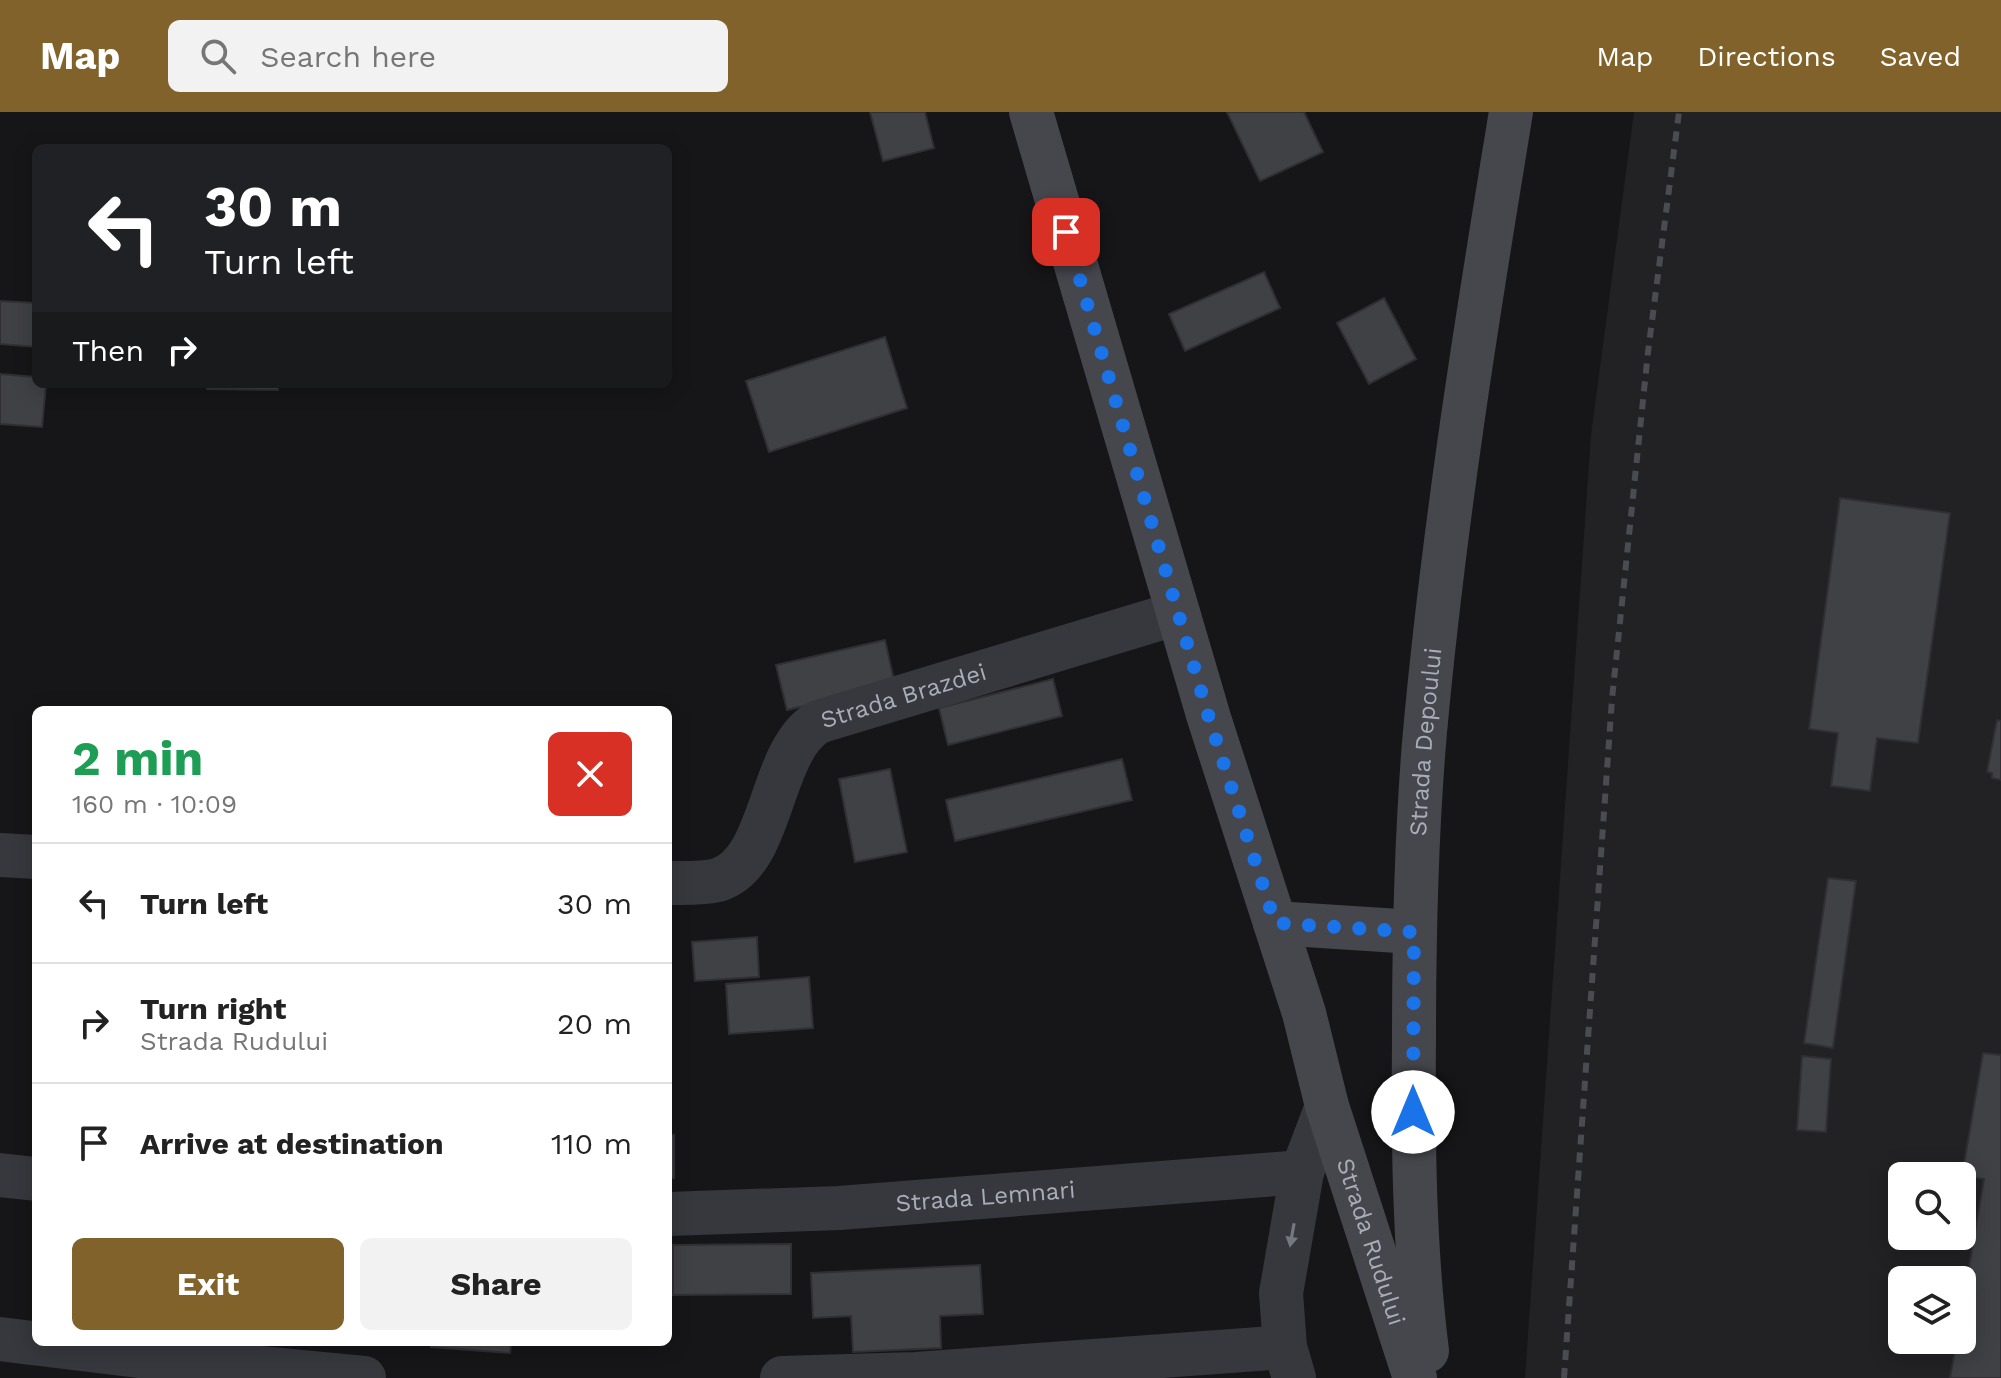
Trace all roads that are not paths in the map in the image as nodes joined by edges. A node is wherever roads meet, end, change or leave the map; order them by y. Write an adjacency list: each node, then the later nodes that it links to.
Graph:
1 (1031, 112): 3 (main road, Strada Rudului)
2 (1511, 112): 8 (main road, Strada Depoului)
3 (1178, 613): 6 (street, Strada Brazdei); 7 (main road, Strada Rudului)
4 (0, 855): 5 (street)
5 (32, 857)
6 (672, 883)
7 (1275, 923): 8 (main road); 9 (main road, Strada Rudului)
8 (1414, 932): 21 (main road, Strada Depoului)
9 (1327, 1106): 10 (street, Strada Rudului); 20 (main road, Strada Rudului)
10 (1302, 1172): 13 (street, Strada Lemnari); 17 (street, Strada Rudului, one-way to 17)
11 (0, 1175): 12 (street)
12 (32, 1179)
13 (672, 1214)
14 (0, 1339): 15 (street)
15 (32, 1343)
16 (57, 1346): 18 (street)
17 (1289, 1363): 19 (street)
18 (364, 1378)
19 (782, 1378)
20 (1415, 1378)
21 (1430, 1378)

